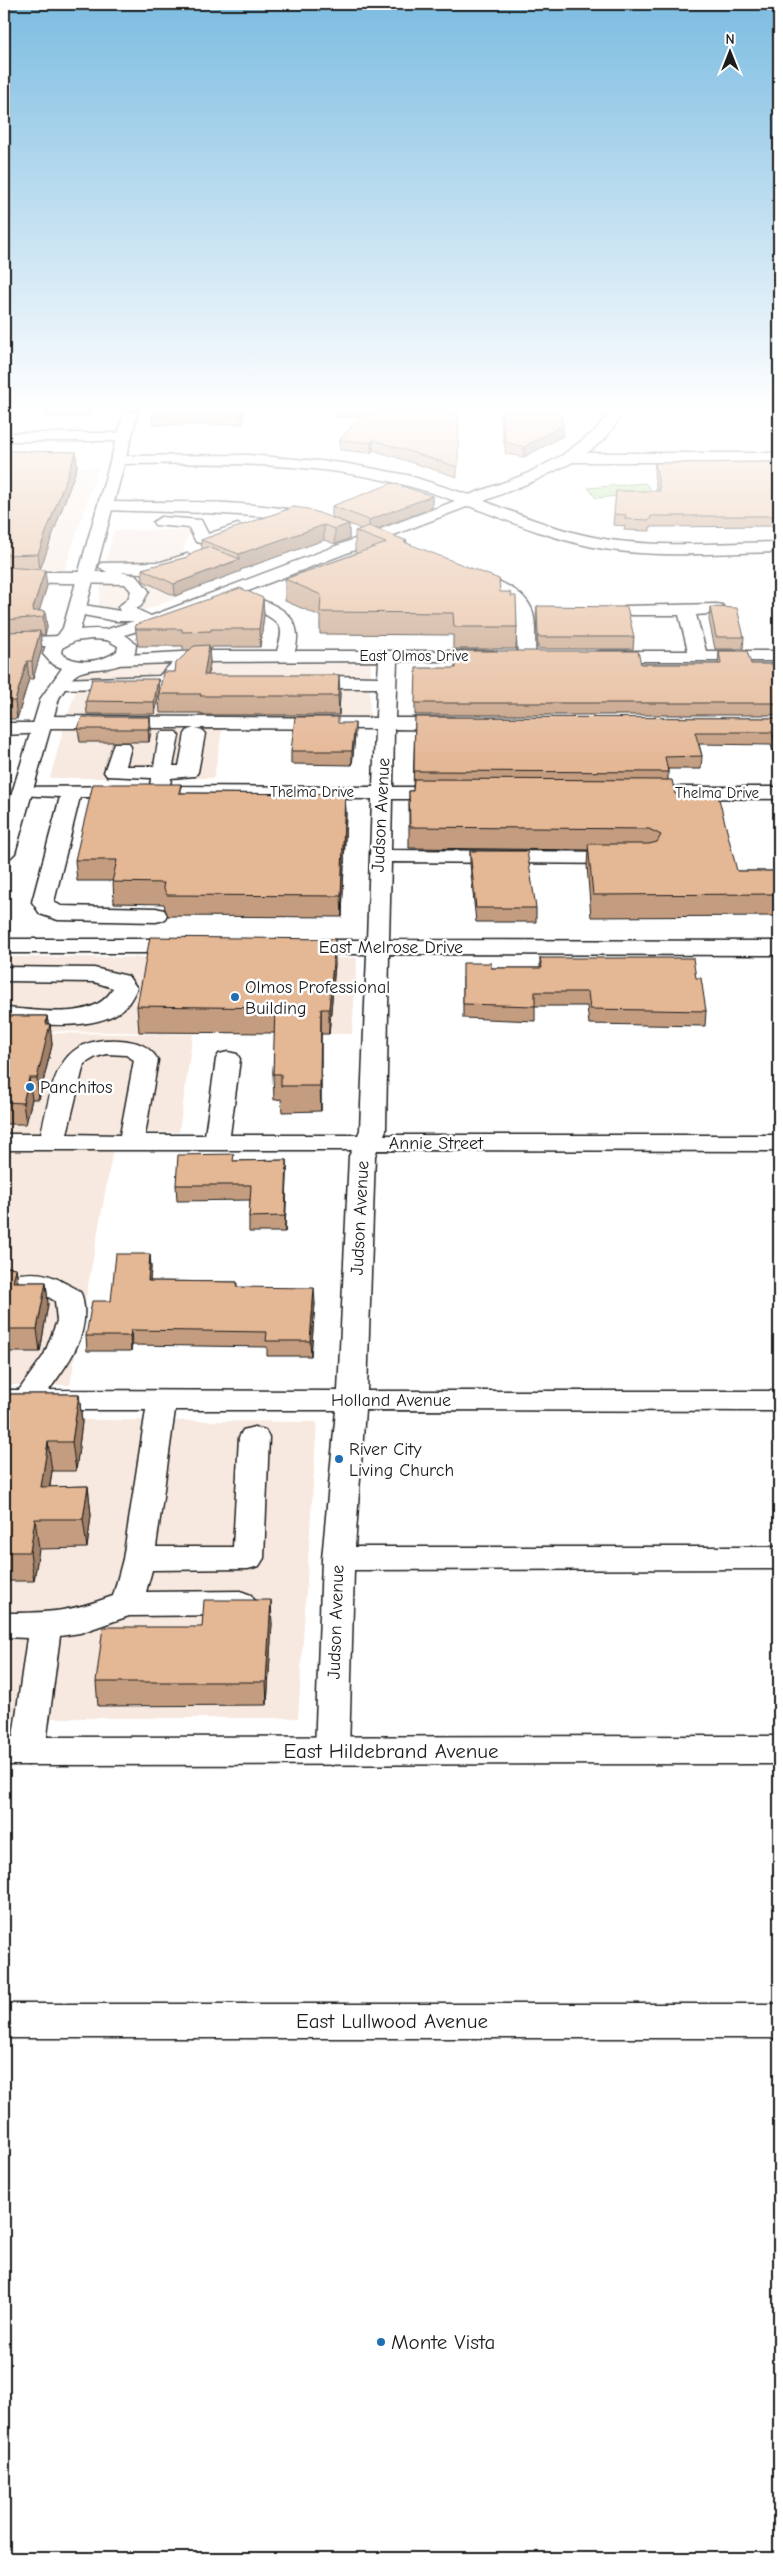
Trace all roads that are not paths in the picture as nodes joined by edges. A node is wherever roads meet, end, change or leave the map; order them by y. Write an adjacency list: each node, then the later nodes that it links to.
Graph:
1 (99, 532): 12 (street)
2 (199, 532): 7 (street)
3 (231, 532): 7 (street)
4 (348, 532): 8 (street)
5 (391, 532): 8 (street)
6 (554, 532): 10 (street)
7 (206, 540): 12 (street)
8 (369, 540): 9 (street); 15 (street)
9 (386, 546)
10 (779, 547)
11 (449, 570): 30 (street)
12 (88, 572): 13 (street); 14 (street); 16 (street)
13 (4, 577)
14 (109, 578): 17 (street); 21 (street)
15 (227, 594): 21 (street); 27 (street)
16 (83, 604): 17 (street); 21 (street); 22 (street); 25 (street)
17 (103, 606): 21 (street)
18 (716, 609): 20 (street)
19 (631, 610): 20 (street)
20 (686, 610): 33 (street)
21 (144, 615): 22 (street); 24 (street)
22 (104, 635): 24 (street, East Olmos Drive); 25 (street)
23 (4, 643): 25 (street)
24 (126, 644): 35 (street, East Olmos Drive); 36 (street)
25 (58, 648): 26 (street); 37 (street); 41 (street)
26 (4, 649)
27 (285, 656): 28 (street, East Olmos Drive); 35 (street, East Olmos Drive)
28 (331, 656): 29 (street, East Olmos Drive); 39 (street)
29 (388, 656): 30 (street, East Olmos Drive); 40 (street, Judson Avenue)
30 (527, 656): 31 (street, East Olmos Drive)
31 (546, 656)
32 (584, 656): 33 (street)
33 (699, 656): 34 (street)
34 (779, 656)
35 (193, 657): 36 (street, East Olmos Drive); 41 (street)
36 (115, 660): 37 (street, East Olmos Drive)
37 (87, 665): 41 (street)
38 (309, 682): 39 (street)
39 (328, 682): 40 (street)
40 (387, 683): 42 (street, Judson Avenue)
41 (49, 708): 42 (street); 44 (street); 50 (street)
42 (385, 724): 43 (street); 52 (street, Judson Avenue)
43 (473, 724)
44 (4, 729)
45 (195, 734): 48 (street)
46 (169, 736): 48 (street)
47 (121, 747): 48 (street)
48 (160, 782): 51 (street, Thelma Drive); 52 (street, Thelma Drive)
49 (4, 787): 50 (street, Thelma Drive)
50 (25, 789): 51 (street, Thelma Drive); 56 (street)
51 (72, 791): 59 (street)
52 (383, 793): 53 (street, Thelma Drive); 57 (street, Judson Avenue)
53 (471, 793)
54 (618, 793): 55 (street, Thelma Drive)
55 (779, 793)
56 (4, 853)
57 (379, 856): 58 (street); 65 (street, Judson Avenue)
58 (647, 858)
59 (75, 914): 60 (street); 62 (street)
60 (156, 915)
61 (4, 946): 62 (street)
62 (67, 946): 63 (street)
63 (204, 946)
64 (282, 947): 65 (street, East Melrose Drive)
65 (379, 947): 66 (street, East Melrose Drive); 75 (street, Judson Avenue)
66 (779, 948)
67 (4, 974): 68 (street)
68 (4, 1015)
69 (228, 1059): 74 (street)
70 (4, 1142): 71 (street, Annie Street)
71 (52, 1142): 72 (street, Annie Street); 72 (street)
72 (131, 1142): 74 (street, Annie Street)
73 (779, 1143): 75 (street, Annie Street)
74 (216, 1144): 75 (street, Annie Street)
75 (367, 1144): 79 (street, Judson Avenue)
76 (21, 1282): 77 (street)
77 (15, 1400): 78 (street, Holland Avenue)
78 (162, 1400): 79 (street, Holland Avenue); 83 (street)
79 (351, 1400): 80 (street, Holland Avenue); 84 (street, Judson Avenue)
80 (779, 1400)
81 (254, 1437): 83 (street)
82 (779, 1558): 84 (street)
83 (139, 1559): 86 (street)
84 (338, 1559): 91 (street, Judson Avenue)
85 (259, 1603): 86 (street)
86 (127, 1604): 88 (street)
87 (4, 1625): 88 (street)
88 (45, 1626): 90 (street)
89 (779, 1750): 91 (street, East Hildebrand Avenue)
90 (16, 1751): 91 (street, East Hildebrand Avenue)
91 (332, 1751)
92 (779, 2021): 93 (street, East Lullwood Avenue)
93 (4, 2022)

